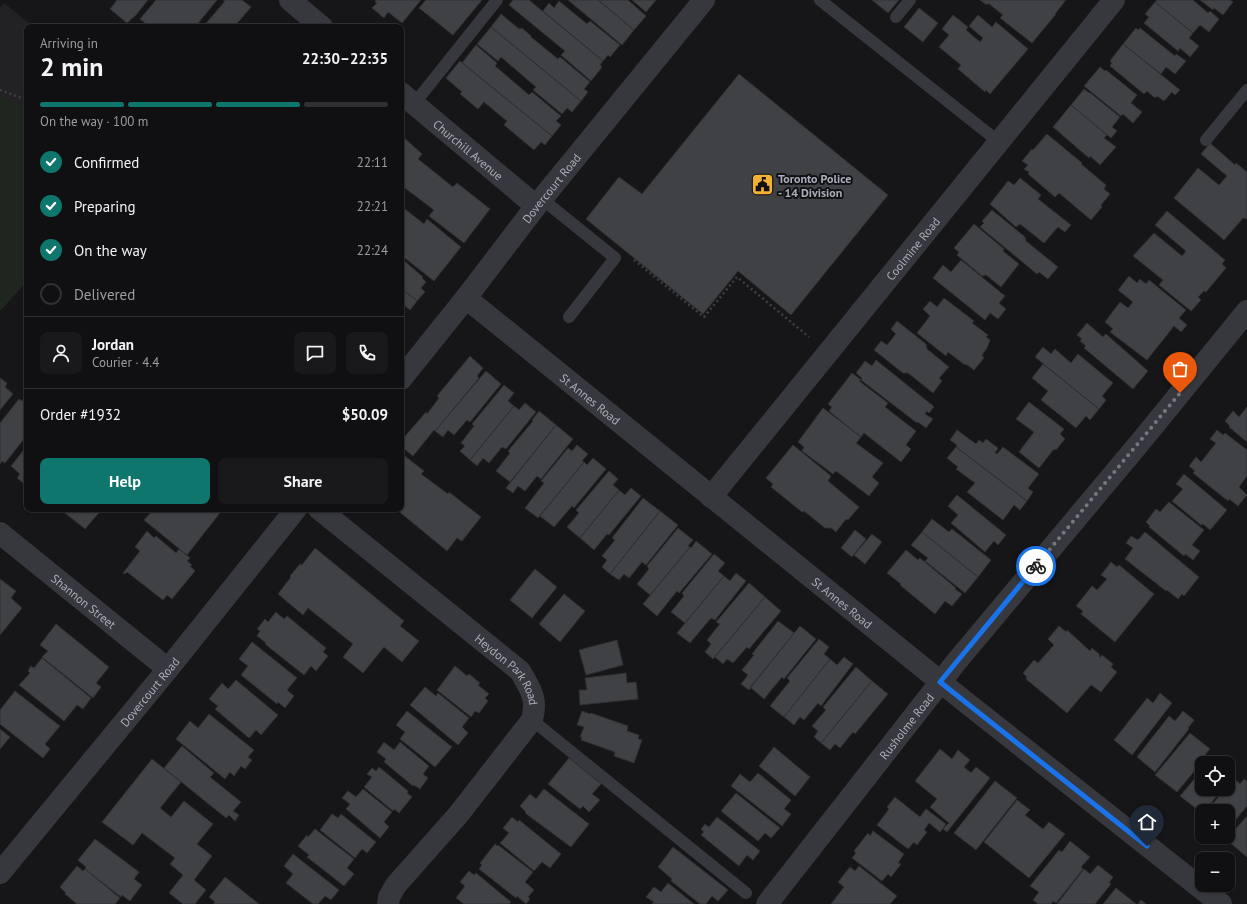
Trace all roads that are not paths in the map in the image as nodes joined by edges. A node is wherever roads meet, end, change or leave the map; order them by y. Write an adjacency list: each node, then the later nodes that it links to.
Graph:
1 (290, 0): 8 (street)
2 (497, 0): 10 (lane)
3 (704, 0): 13 (street, Dovercourt Road)
4 (820, 0): 12 (lane)
5 (910, 0): 7 (lane)
6 (1114, 0): 12 (street, Coolmine Road)
7 (896, 17)
8 (318, 24)
9 (1247, 90): 11 (lane)
10 (408, 98): 13 (street, Churchill Avenue)
11 (1206, 140)
12 (999, 142): 18 (street, Coolmine Road)
13 (539, 202): 14 (street, Dovercourt Road); 16 (lane)
14 (466, 298): 17 (street, Dovercourt Road); 18 (street, St Annes Road)
15 (1247, 311): 23 (street, Rusholme Road)
16 (569, 317)
17 (404, 375)
18 (711, 497): 23 (street, St Annes Road)
19 (294, 512): 22 (street, Dovercourt Road)
20 (323, 512): 24 (street, Heydon Park Road)
21 (0, 533): 22 (street, Shannon Street)
22 (168, 669): 25 (street, Dovercourt Road)
23 (940, 682): 28 (street, Rusholme Road); 29 (street, St Annes Road)
24 (532, 720): 26 (lane); 27 (street, Heydon Park Road)
25 (0, 872)
26 (746, 893)
27 (388, 904)
28 (767, 904)
29 (1221, 904)

